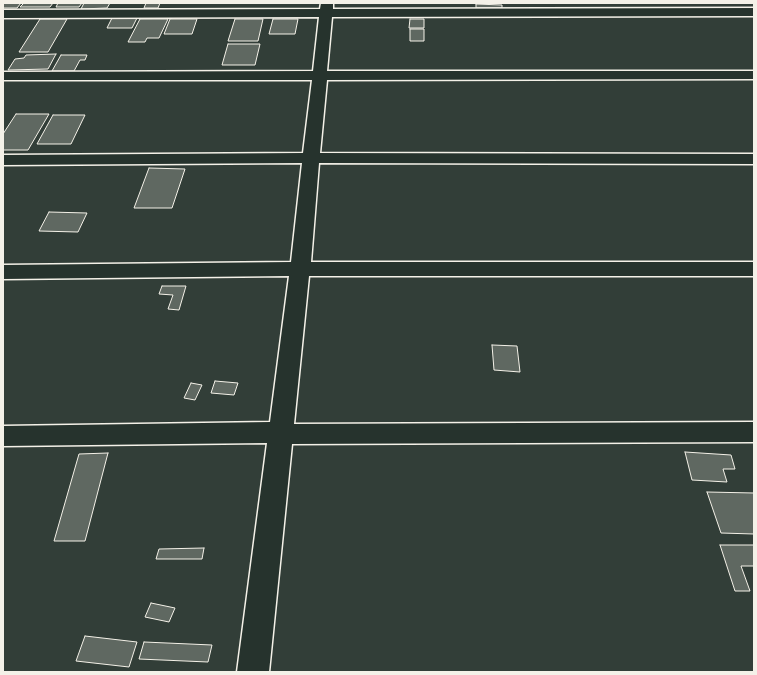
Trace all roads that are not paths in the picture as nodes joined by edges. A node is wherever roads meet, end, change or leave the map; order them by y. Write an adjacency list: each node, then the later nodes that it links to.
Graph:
1 (327, 8): 2 (street); 3 (street); 4 (street)
2 (754, 12)
3 (3, 14)
4 (320, 75): 5 (street); 6 (street); 7 (street)
5 (754, 75)
6 (3, 76)
7 (311, 158): 8 (street); 9 (street); 10 (street)
8 (754, 159)
9 (3, 160)
10 (300, 269): 11 (street); 12 (street); 13 (street)
11 (754, 269)
12 (3, 272)
13 (281, 432): 14 (street); 15 (street); 16 (street)
14 (754, 432)
15 (3, 436)
16 (253, 672)

